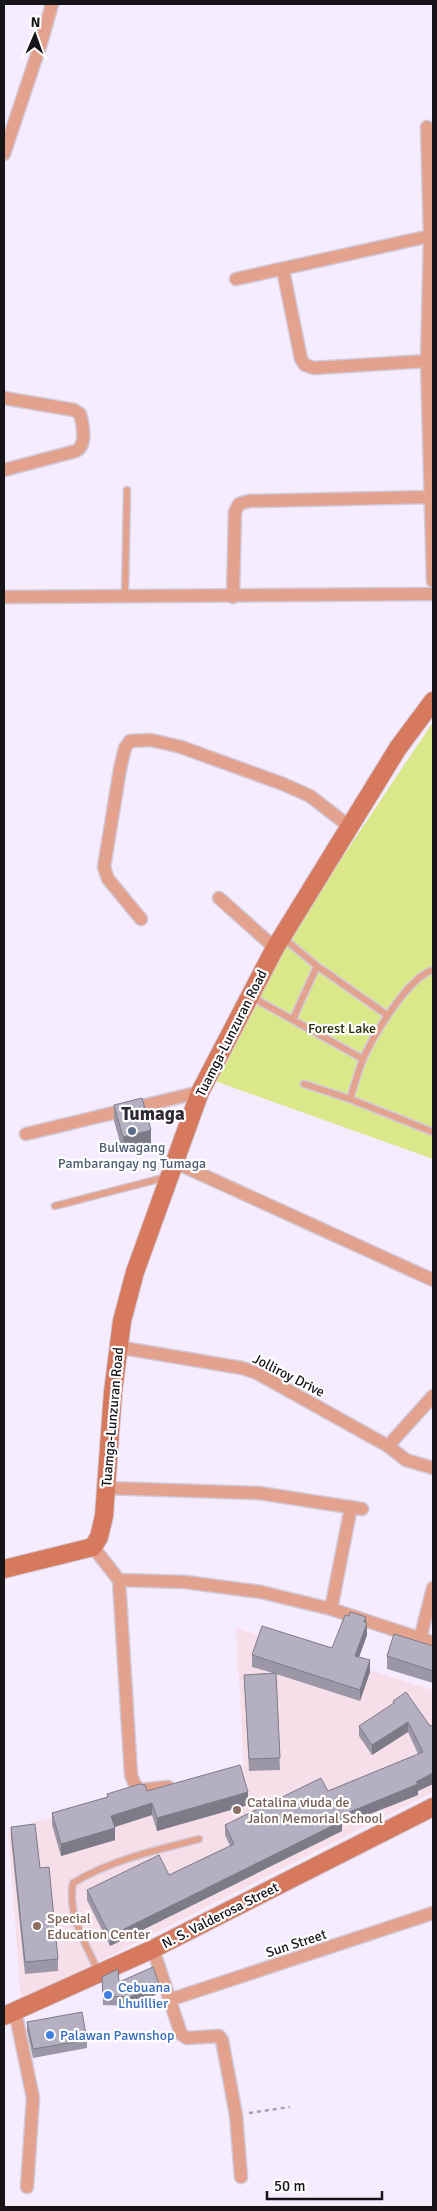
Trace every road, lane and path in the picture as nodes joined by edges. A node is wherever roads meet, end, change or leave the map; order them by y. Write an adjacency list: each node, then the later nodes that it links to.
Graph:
1 (52, 4): 3 (street)
2 (427, 127): 4 (street)
3 (4, 154)
4 (430, 236): 5 (street); 7 (street)
5 (283, 270): 6 (street); 7 (street)
6 (236, 279)
7 (427, 361): 11 (street)
8 (4, 398): 9 (street)
9 (4, 470)
10 (127, 490): 14 (lane)
11 (429, 498): 12 (street); 15 (street)
12 (433, 582)
13 (433, 594): 15 (street)
14 (125, 597): 15 (street); 16 (street)
15 (233, 597)
16 (4, 598)
17 (433, 701): 18 (street, Tuamga-Lunzuran Road)
18 (350, 827): 20 (street); 21 (street, Tuamga-Lunzuran Road)
19 (218, 898): 21 (street)
20 (141, 919)
21 (279, 942): 22 (lane); 24 (street, Tuamga-Lunzuran Road)
22 (317, 966): 25 (lane); 26 (lane)
23 (433, 970): 25 (lane)
24 (249, 995): 26 (lane); 29 (street, Tuamga-Lunzuran Road)
25 (387, 1015): 27 (lane)
26 (293, 1019): 27 (lane)
27 (363, 1059): 30 (lane)
28 (304, 1084): 30 (lane)
29 (200, 1092): 32 (street); 33 (street, Tuamga-Lunzuran Road)
30 (350, 1099): 31 (lane)
31 (433, 1132)
32 (26, 1134)
33 (171, 1170): 34 (lane); 35 (street); 36 (street, Tuamga-Lunzuran Road)
34 (55, 1206)
35 (433, 1280)
36 (117, 1347): 38 (street, Jolliroy Drive); 40 (street, Tuamga-Lunzuran Road)
37 (433, 1396): 38 (street)
38 (388, 1446): 39 (street, Jolliroy Drive)
39 (433, 1468)
40 (106, 1488): 41 (street, Tuamga-Lunzuran Road); 45 (street)
41 (93, 1547): 42 (street); 43 (street)
42 (4, 1569)
43 (119, 1580): 45 (street); 46 (street)
44 (433, 1588): 45 (street)
45 (331, 1609)
46 (183, 1784)
47 (433, 1807): 50 (street, N. S. Valderosa Street)
48 (199, 1839): 51 (lane)
49 (433, 1913): 52 (street, Sun Street)
50 (153, 1949): 51 (street, N. S. Valderosa Street); 52 (street)
51 (100, 1974): 53 (street, N. S. Valderosa Street)
52 (169, 2000): 55 (street)
53 (9, 2014): 57 (street)
54 (290, 2107): 55 (path)
55 (236, 2115): 56 (street)
56 (241, 2177)
57 (27, 2188)

